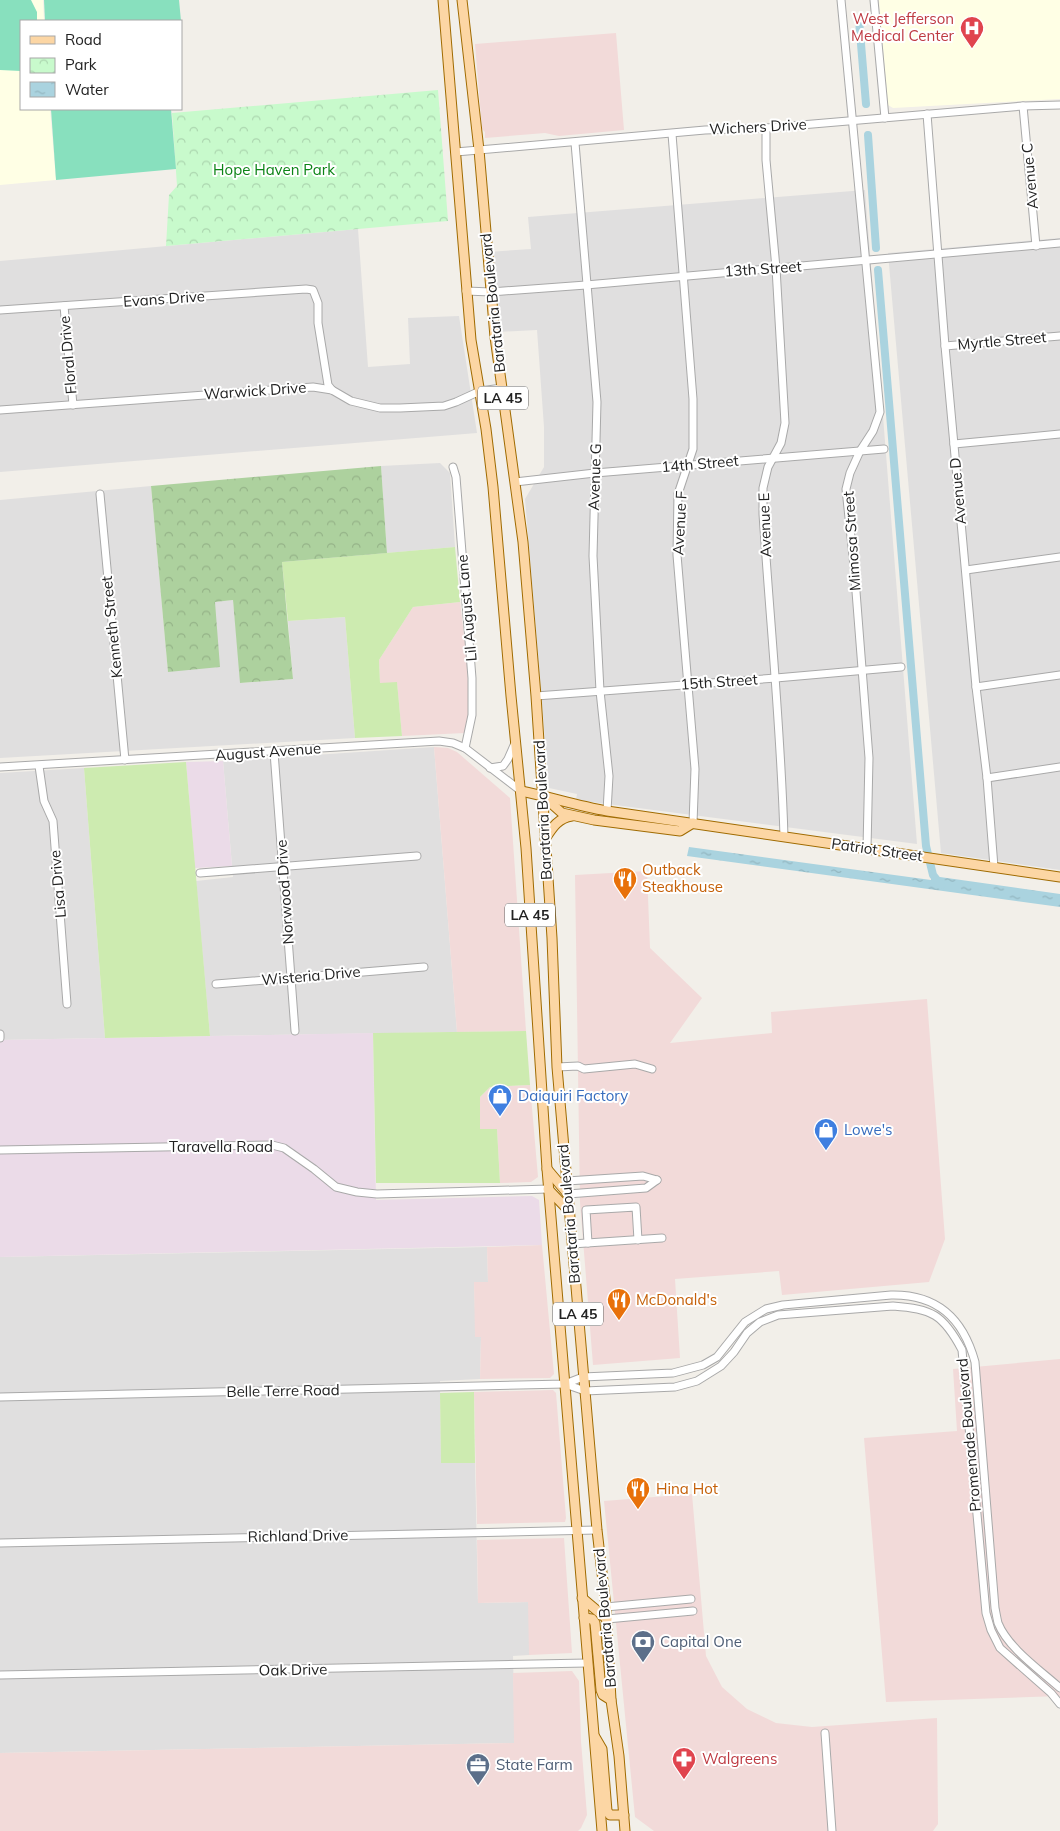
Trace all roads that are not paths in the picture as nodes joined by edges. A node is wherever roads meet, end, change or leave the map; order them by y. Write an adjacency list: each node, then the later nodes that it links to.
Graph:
1 (443, 0): 14 (main road, Barataria Boulevard / LA 45)
2 (462, 0): 13 (main road, Barataria Boulevard / LA 45)
3 (841, 0): 9 (street, Mimosa Street)
4 (874, 0): 8 (street)
5 (1024, 106): 6 (street, Wichers Drive); 7 (street, Wichers Drive); 16 (street, Avenue C)
6 (1060, 106)
7 (926, 114): 8 (street, Wichers Drive); 17 (street, Avenue D)
8 (884, 118): 9 (street, Wichers Drive)
9 (852, 121): 10 (street, Wichers Drive); 18 (street, Mimosa Street)
10 (766, 128): 11 (street, Wichers Drive); 19 (street, Avenue E)
11 (672, 134): 12 (street, Wichers Drive); 20 (street, Avenue F)
12 (575, 143): 13 (street, Wichers Drive); 21 (street, Avenue G)
13 (479, 150): 14 (street, Wichers Drive); 23 (main road, Barataria Boulevard / LA 45)
14 (456, 152): 22 (main road, Barataria Boulevard / LA 45)
15 (1060, 243): 16 (street, 13th Street)
16 (1036, 246): 17 (street, 13th Street)
17 (938, 255): 18 (street, 13th Street); 27 (street, Avenue D)
18 (866, 261): 19 (street, 13th Street); 36 (street, Mimosa Street)
19 (776, 268): 20 (street, 13th Street); 37 (street, Avenue E)
20 (684, 275): 21 (street, 13th Street); 38 (street, Avenue F)
21 (586, 285): 23 (street, 13th Street); 40 (street, Avenue G)
22 (466, 291): 23 (street, 13th Street); 30 (main road, Barataria Boulevard / LA 45)
23 (491, 292): 28 (main road, Barataria Boulevard / LA 45)
24 (64, 306): 25 (street, Evans Drive); 29 (street, Evans Drive); 31 (street, Floral Drive)
25 (0, 310)
26 (1060, 336): 27 (street, Myrtle Street)
27 (945, 346): 34 (street, Avenue D)
28 (502, 388): 30 (street, Warwick Drive); 41 (main road, Barataria Boulevard / LA 45)
29 (332, 390): 30 (street, Warwick Drive); 31 (street, Warwick Drive)
30 (480, 391): 53 (main road, Barataria Boulevard / LA 45)
31 (73, 405): 32 (street, Warwick Drive)
32 (0, 410)
33 (1060, 434): 34 (street)
34 (954, 444): 44 (street, Avenue D)
35 (884, 449): 36 (street, 14th Street)
36 (860, 451): 37 (street, 14th Street); 46 (street, Mimosa Street)
37 (774, 458): 38 (street, 14th Street); 48 (street, Avenue E)
38 (687, 465): 40 (street, 14th Street); 49 (street, Avenue F)
39 (453, 467): 54 (street, Lil August Lane)
40 (595, 473): 41 (street, 14th Street); 51 (street, Avenue G)
41 (515, 482): 52 (main road, Barataria Boulevard / LA 45)
42 (100, 494): 56 (street, Kenneth Street)
43 (1060, 556): 44 (street)
44 (966, 570): 50 (street, Avenue D)
45 (901, 667): 46 (street, 15th Street)
46 (861, 671): 48 (street, 15th Street); 69 (street, Mimosa Street)
47 (1060, 675): 50 (street)
48 (776, 678): 49 (street, 15th Street); 67 (street, Avenue E)
49 (689, 684): 51 (street, 15th Street); 66 (street, Avenue F)
50 (976, 687): 61 (street, Avenue D)
51 (600, 691): 52 (street, 15th Street); 64 (street, Avenue G)
52 (536, 696): 63 (main road, Barataria Boulevard / LA 45)
53 (516, 740): 60 (street); 62 (main road, Barataria Boulevard / LA 45)
54 (465, 748): 55 (street, August Avenue); 60 (street, August Avenue)
55 (274, 752): 56 (street, August Avenue); 71 (street, Norwood Drive)
56 (125, 760): 57 (street, August Avenue)
57 (39, 766): 59 (street, August Avenue); 78 (street, Lisa Drive)
58 (1060, 766): 61 (street)
59 (0, 767)
60 (490, 768): 62 (street, August Avenue)
61 (987, 778): 72 (street, Avenue D)
62 (521, 791): 63 (main road, Patriot Street); 85 (main road, Barataria Boulevard / LA 45)
63 (542, 795): 64 (main road, Patriot Street); 65 (main road, Patriot Street); 68 (main road, Barataria Boulevard / LA 45)
64 (607, 811): 66 (main road, Patriot Street)
65 (575, 816): 66 (main road, Patriot Street); 68 (main road)
66 (693, 823): 67 (main road, Patriot Street)
67 (784, 837): 69 (main road, Patriot Street)
68 (545, 839): 82 (main road, Barataria Boulevard / LA 45)
69 (867, 849): 72 (main road, Patriot Street)
70 (417, 856): 71 (street)
71 (283, 867): 73 (street); 76 (street, Norwood Drive)
72 (994, 868): 74 (main road, Patriot Street)
73 (200, 874)
74 (1060, 877)
75 (424, 967): 76 (street, Wisteria Drive)
76 (292, 978): 77 (street, Wisteria Drive); 79 (street, Norwood Drive)
77 (216, 984)
78 (67, 1004)
79 (295, 1031)
80 (0, 1034): 81 (street)
81 (0, 1038)
82 (557, 1067): 83 (street); 86 (main road, Barataria Boulevard / LA 45)
83 (652, 1069)
84 (0, 1150): 87 (street, Taravella Road)
85 (547, 1169): 87 (main road, Barataria Boulevard / LA 45); 88 (main road)
86 (566, 1181): 88 (main road, Barataria Boulevard / LA 45); 88 (street)
87 (548, 1189): 89 (main road); 95 (main road, Barataria Boulevard / LA 45)
88 (568, 1194): 89 (main road, Barataria Boulevard / LA 45)
89 (570, 1212): 93 (main road, Barataria Boulevard / LA 45)
90 (662, 1238): 91 (street)
91 (638, 1240): 92 (street); 92 (street)
92 (588, 1243): 93 (street)
93 (572, 1244): 94 (main road, Barataria Boulevard / LA 45)
94 (583, 1377): 95 (street, Promenade Boulevard); 96 (main road, Barataria Boulevard / LA 45); 109 (street, Promenade Boulevard)
95 (565, 1384): 96 (street); 97 (street, Belle Terre Road); 99 (main road, Barataria Boulevard / LA 45)
96 (585, 1391): 98 (main road, Barataria Boulevard / LA 45); 111 (street, Promenade Boulevard)
97 (0, 1397)
98 (597, 1530): 99 (street, Richland Drive); 103 (main road, Barataria Boulevard / LA 45)
99 (577, 1531): 100 (street, Richland Drive); 101 (main road, Barataria Boulevard / LA 45)
100 (0, 1543)
101 (582, 1598): 105 (main road, Barataria Boulevard / LA 45); 106 (main road)
102 (691, 1599): 103 (street)
103 (606, 1606): 106 (main road, Barataria Boulevard / LA 45)
104 (693, 1611): 106 (street)
105 (584, 1618): 107 (main road, Barataria Boulevard / LA 45); 110 (main road)
106 (607, 1619): 110 (main road, Barataria Boulevard / LA 45)
107 (587, 1663): 108 (street, Oak Drive); 113 (main road, Barataria Boulevard / LA 45)
108 (0, 1675)
109 (1060, 1688)
110 (611, 1700): 114 (main road, Barataria Boulevard / LA 45)
111 (1060, 1704)
112 (825, 1733): 116 (street)
113 (594, 1734): 114 (main road); 115 (main road, Barataria Boulevard / LA 45)
114 (625, 1825)
115 (602, 1831)
116 (832, 1831)

